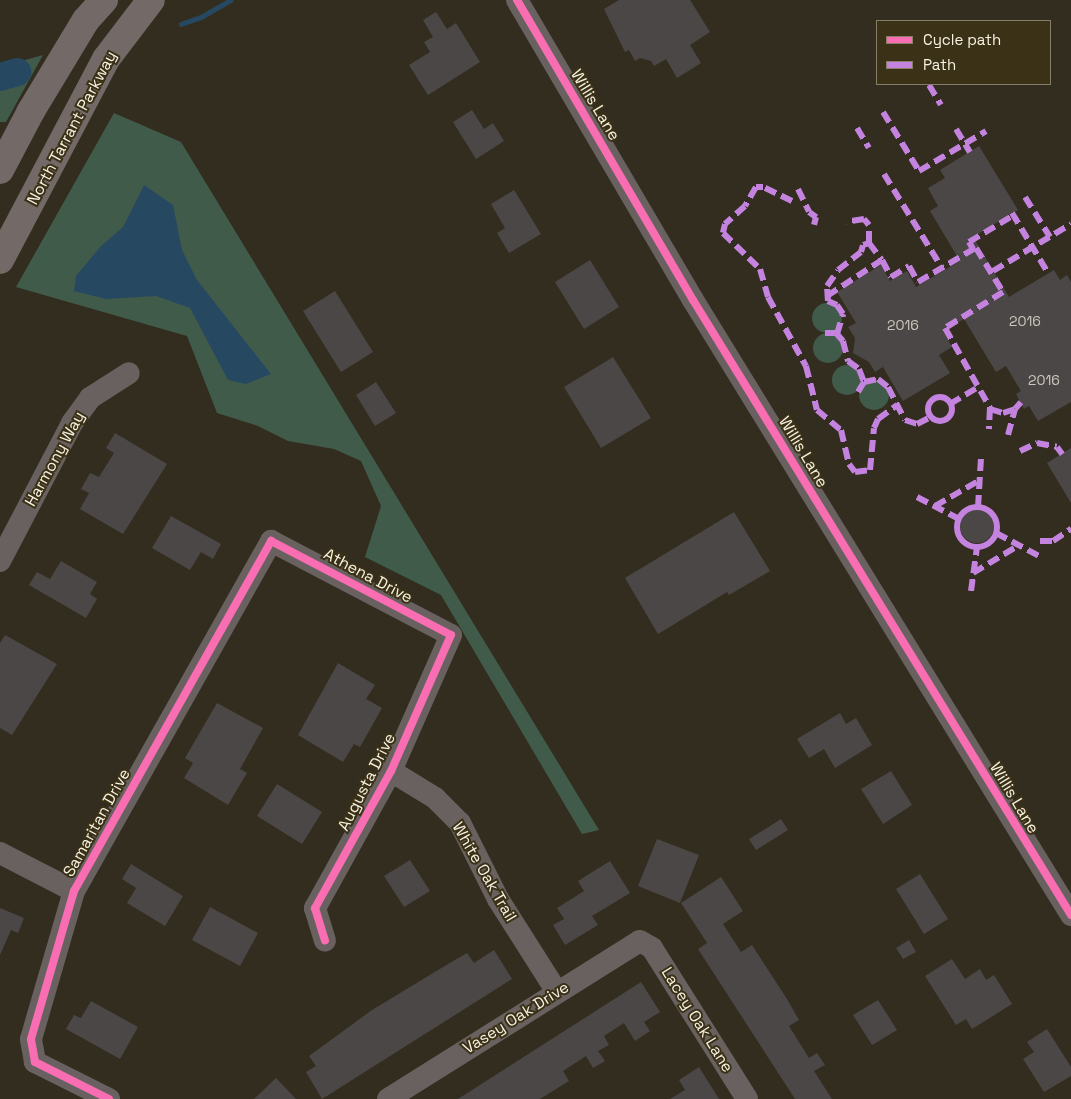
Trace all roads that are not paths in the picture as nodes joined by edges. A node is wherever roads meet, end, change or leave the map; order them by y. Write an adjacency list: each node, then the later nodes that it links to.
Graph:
1 (104, 0): 4 (main road)
2 (151, 0): 5 (main road, North Tarrant Parkway)
3 (517, 0): 13 (street, Willis Lane)
4 (0, 170)
5 (0, 260)
6 (129, 373): 8 (street, Harmony Way)
7 (271, 541): 9 (street, Athena Drive); 12 (street, Samaritan Drive)
8 (0, 561)
9 (452, 635): 10 (street, Augusta Drive)
10 (391, 771): 14 (street, Augusta Drive); 16 (street, White Oak Trail)
11 (0, 853): 12 (street)
12 (74, 891): 17 (street, Samaritan Drive)
13 (1071, 915)
14 (324, 940)
15 (645, 942): 16 (street, Vasey Oak Drive); 19 (street, Lacey Oak Lane)
16 (557, 992): 18 (street, Vasey Oak Drive)
17 (109, 1099)
18 (388, 1099)
19 (747, 1099)

